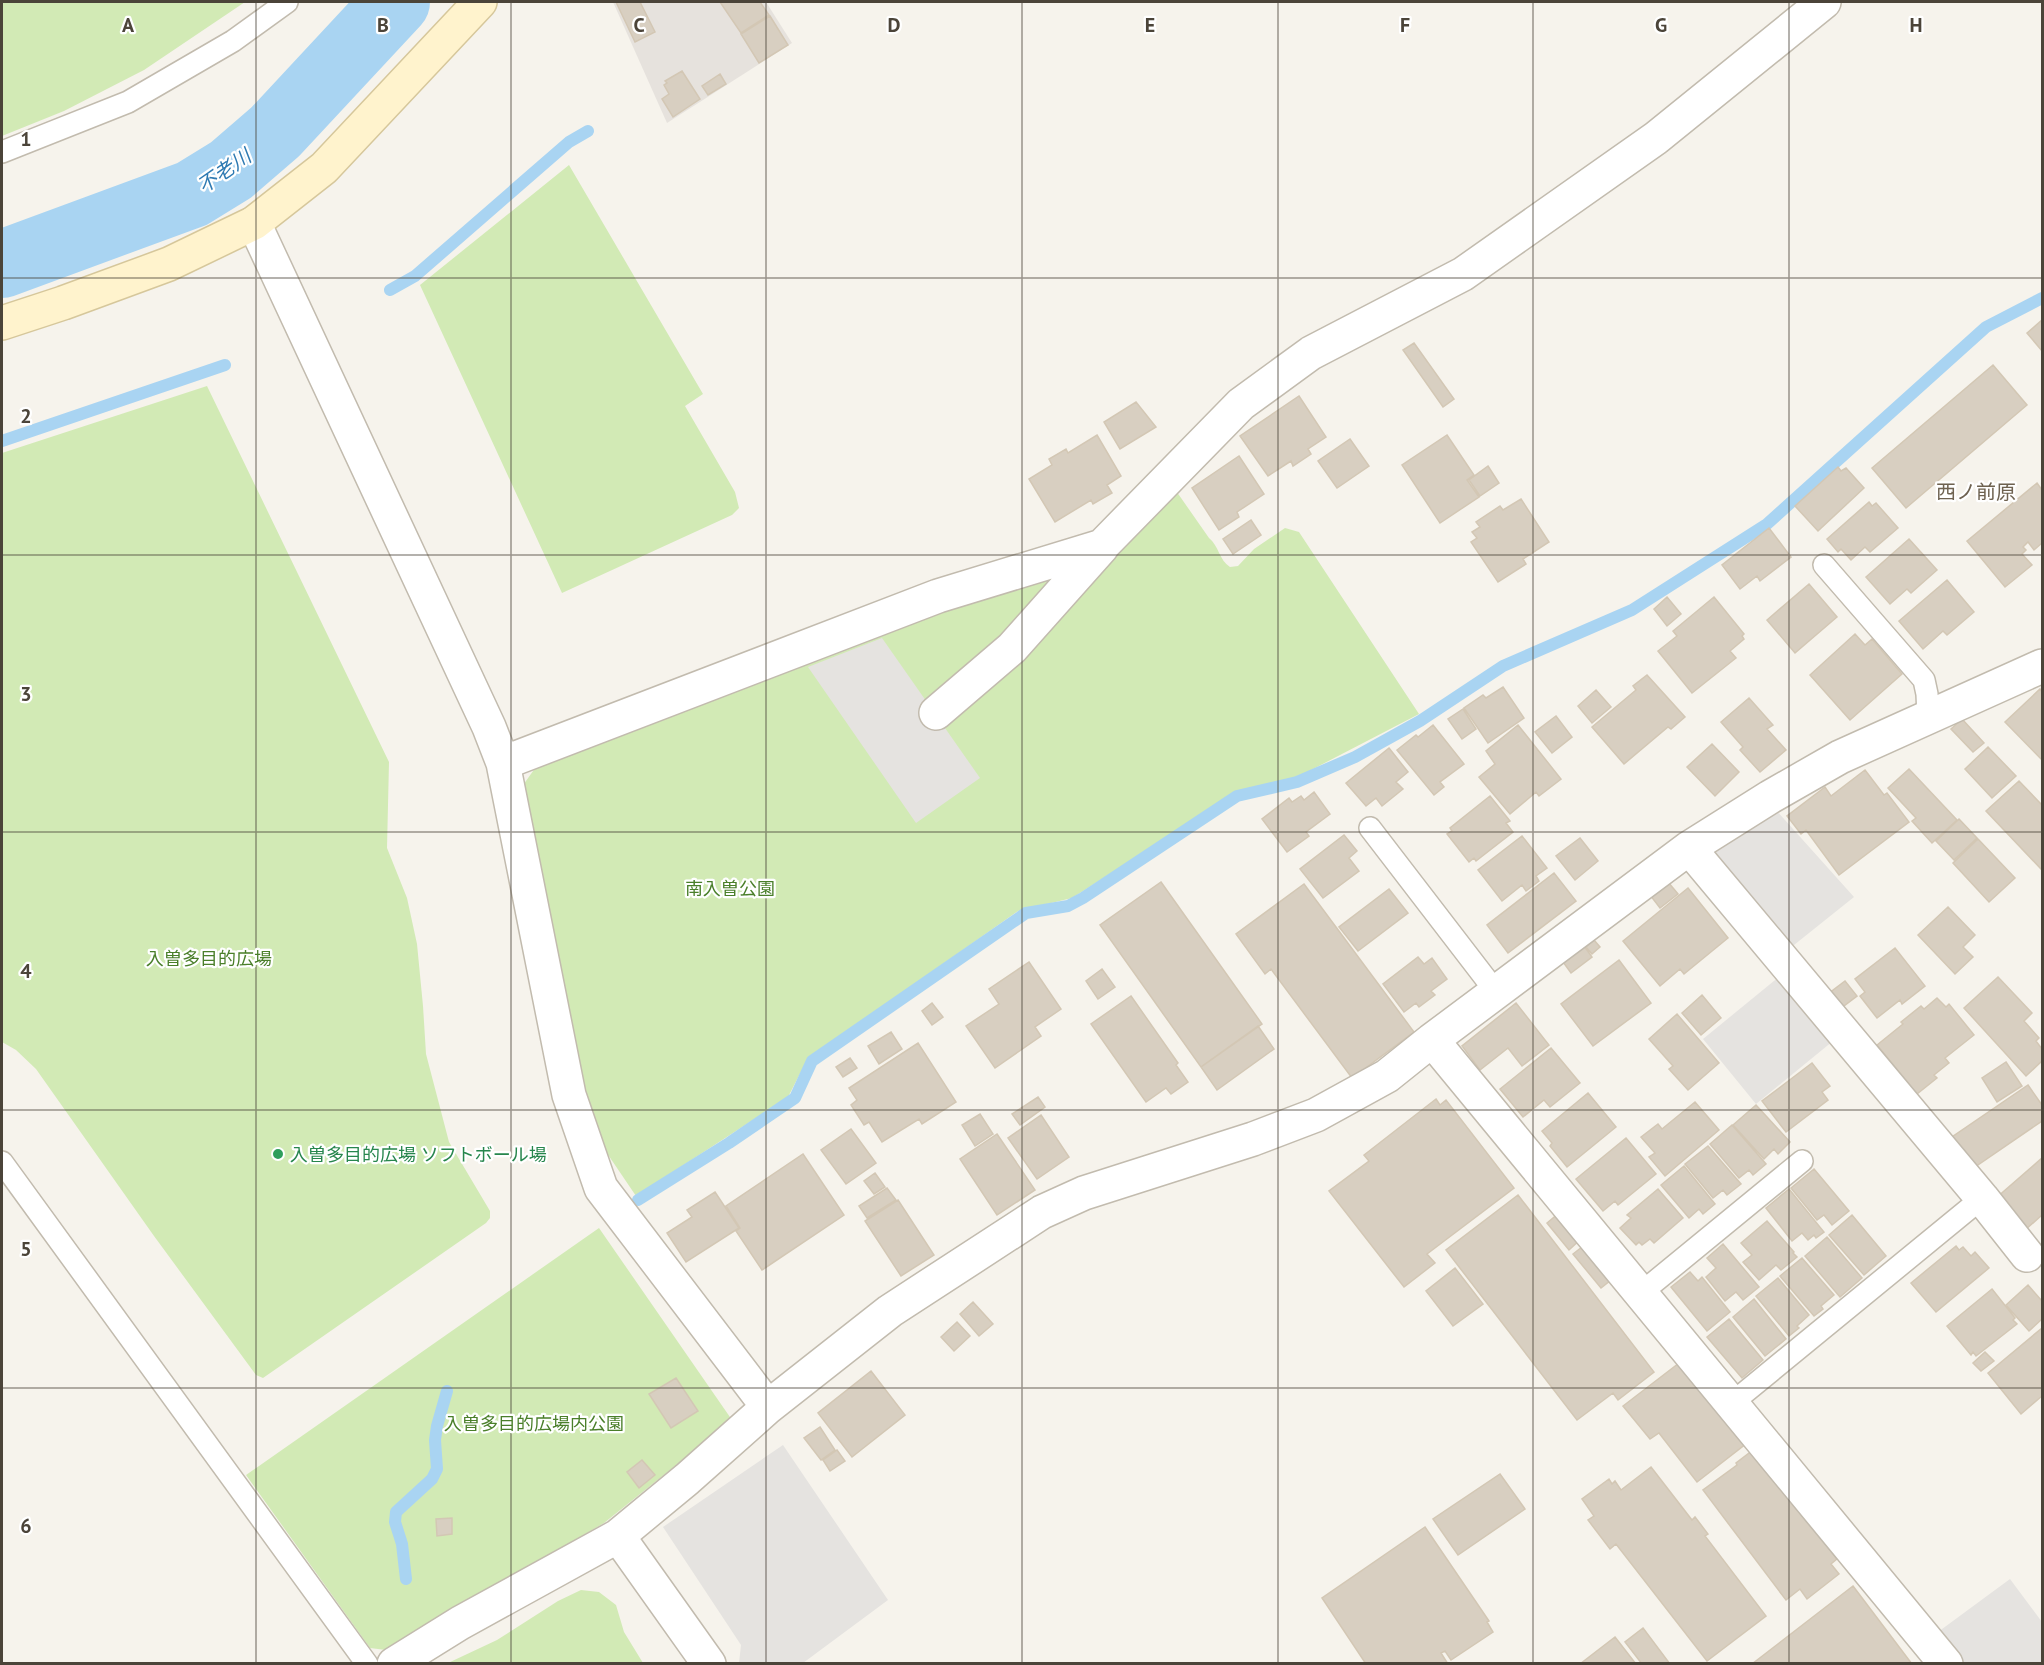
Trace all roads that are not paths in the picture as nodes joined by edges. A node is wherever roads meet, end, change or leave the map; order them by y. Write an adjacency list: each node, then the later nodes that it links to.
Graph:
1 (287, 2): 4 (lane)
2 (480, 2): 5 (street)
3 (1824, 2): 7 (street)
4 (2, 152)
5 (254, 223): 6 (street); 12 (street)
6 (2, 323)
7 (1102, 546): 10 (street); 12 (street)
8 (1824, 566): 11 (lane)
9 (2043, 666): 11 (street)
10 (936, 713)
11 (1928, 716): 14 (street)
12 (503, 763): 23 (street)
13 (1370, 828): 15 (lane)
14 (1689, 848): 15 (street); 19 (street)
15 (1496, 992): 16 (street)
16 (1432, 1040): 21 (street); 23 (street)
17 (1802, 1161): 21 (lane)
18 (2, 1162): 25 (lane)
19 (1982, 1198): 20 (street); 22 (lane)
20 (2038, 1256)
21 (1641, 1293): 22 (street)
22 (1732, 1403): 28 (street)
23 (768, 1407): 24 (street)
24 (618, 1536): 26 (street); 27 (street)
25 (367, 1664)
26 (394, 1664)
27 (709, 1664)
28 (1947, 1664)

